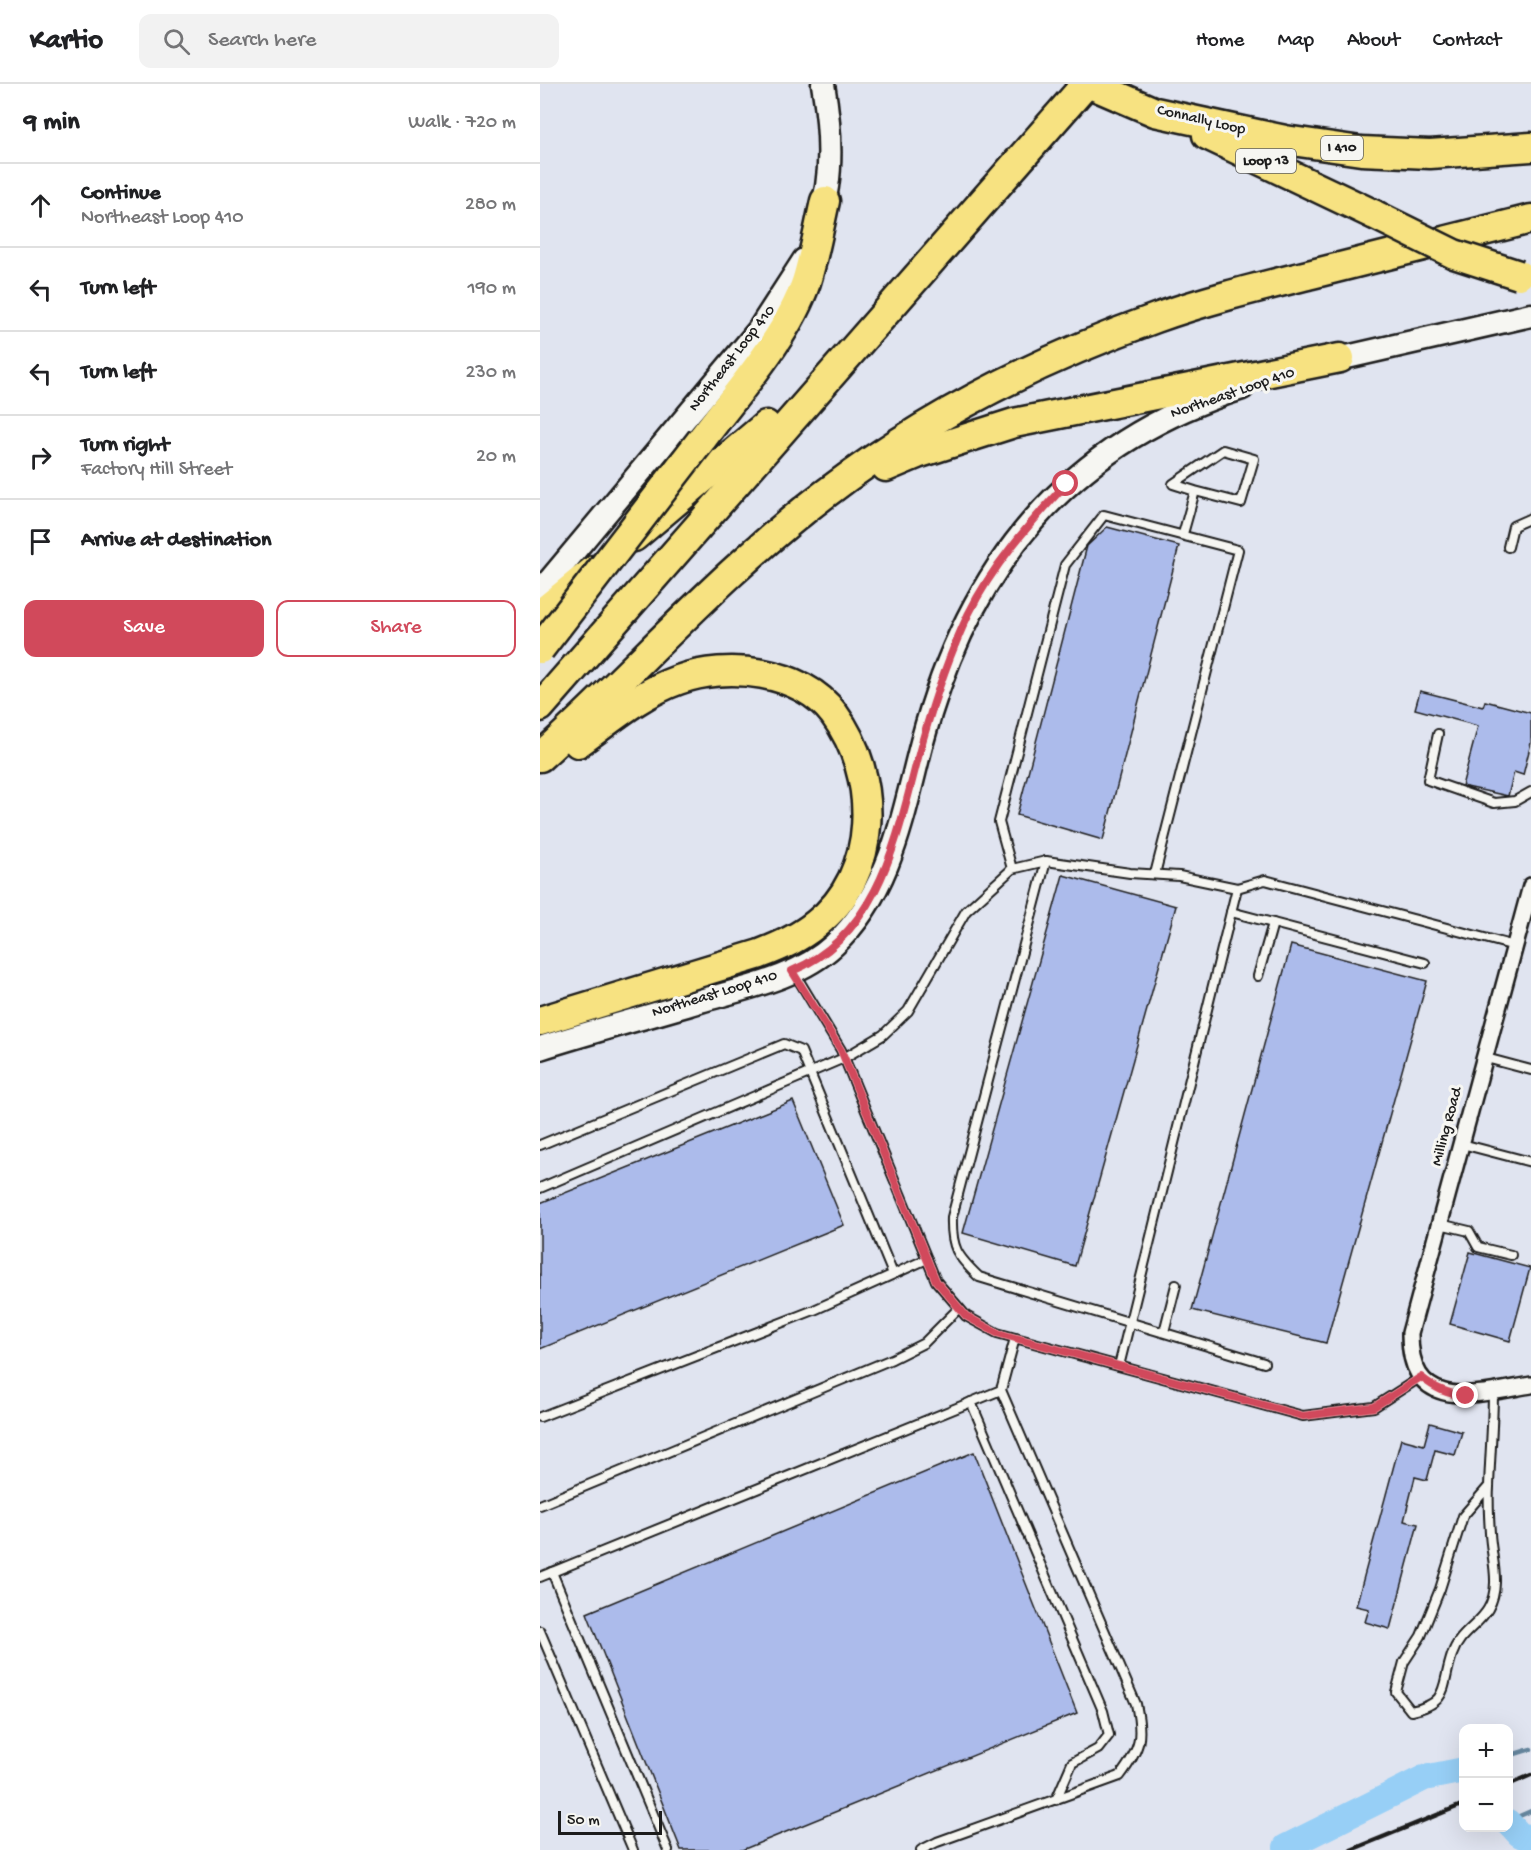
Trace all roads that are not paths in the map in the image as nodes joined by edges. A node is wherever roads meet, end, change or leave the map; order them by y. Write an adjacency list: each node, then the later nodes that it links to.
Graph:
1 (823, 84): 5 (main road, Northeast Loop 410)
2 (1088, 84): 3 (highway, Connally Loop / I 410); 9 (highway)
3 (1155, 112): 4 (highway, Connally Loop / I 410); 7 (highway, Loop 13, bridge)
4 (1531, 147)
5 (825, 201): 16 (main road, Northeast Loop 410); 18 (highway, bridge)
6 (1531, 219): 12 (highway)
7 (1525, 276)
8 (1531, 315): 10 (main road, Northeast Loop 410)
9 (845, 358): 17 (highway); 19 (highway)
10 (1340, 358): 12 (highway); 33 (main road, Northeast Loop 410)
11 (1195, 491): 11 (lane); 14 (lane)
12 (826, 493): 21 (highway)
13 (1531, 518): 15 (lane)
14 (1183, 534): 25 (lane); 26 (lane)
15 (1508, 547)
16 (540, 592)
17 (540, 614)
18 (540, 649)
19 (540, 706)
20 (1438, 734): 23 (lane)
21 (540, 757)
22 (540, 770): 35 (highway)
23 (1531, 792)
24 (1046, 861): 25 (lane); 26 (lane); 51 (lane)
25 (1012, 869): 37 (lane)
26 (1155, 874): 28 (lane)
27 (1531, 886): 31 (street, Milling Road)
28 (1237, 888): 29 (lane); 31 (lane)
29 (1231, 912): 30 (lane); 51 (lane)
30 (1273, 923): 32 (lane); 34 (lane)
31 (1515, 946): 38 (street, Milling Road)
32 (1425, 963)
33 (792, 971): 36 (main road, Northeast Loop 410); 37 (lane)
34 (1258, 976)
35 (540, 1021)
36 (540, 1048)
37 (844, 1058): 40 (lane); 47 (lane)
38 (1486, 1058): 39 (lane); 41 (street, Milling Road)
39 (1531, 1070)
40 (810, 1072): 42 (lane); 44 (lane); 48 (lane)
41 (1462, 1144): 43 (lane); 45 (street, Milling Road)
42 (540, 1145)
43 (1531, 1162)
44 (540, 1188)
45 (1440, 1224): 46 (lane); 56 (street, Milling Road)
46 (1511, 1256)
47 (927, 1259): 48 (lane); 50 (lane)
48 (893, 1274): 61 (lane)
49 (1176, 1285): 52 (lane)
50 (959, 1308): 53 (lane); 63 (lane)
51 (1130, 1322): 52 (lane); 55 (lane)
52 (1164, 1332): 54 (lane)
53 (1015, 1338): 55 (lane); 58 (lane)
54 (1264, 1363)
55 (1119, 1366): 56 (lane)
56 (1421, 1377): 59 (street)
57 (1531, 1385): 59 (street)
58 (1001, 1390): 60 (lane); 67 (lane)
59 (1493, 1391): 62 (lane)
60 (971, 1402): 64 (lane); 67 (lane)
61 (540, 1417)
62 (1489, 1486): 62 (lane)
63 (540, 1505)
64 (552, 1572): 65 (lane); 69 (lane)
65 (540, 1577)
66 (540, 1631): 68 (lane)
67 (1056, 1800): 70 (lane)
68 (633, 1850)
69 (668, 1850)
70 (921, 1850)

